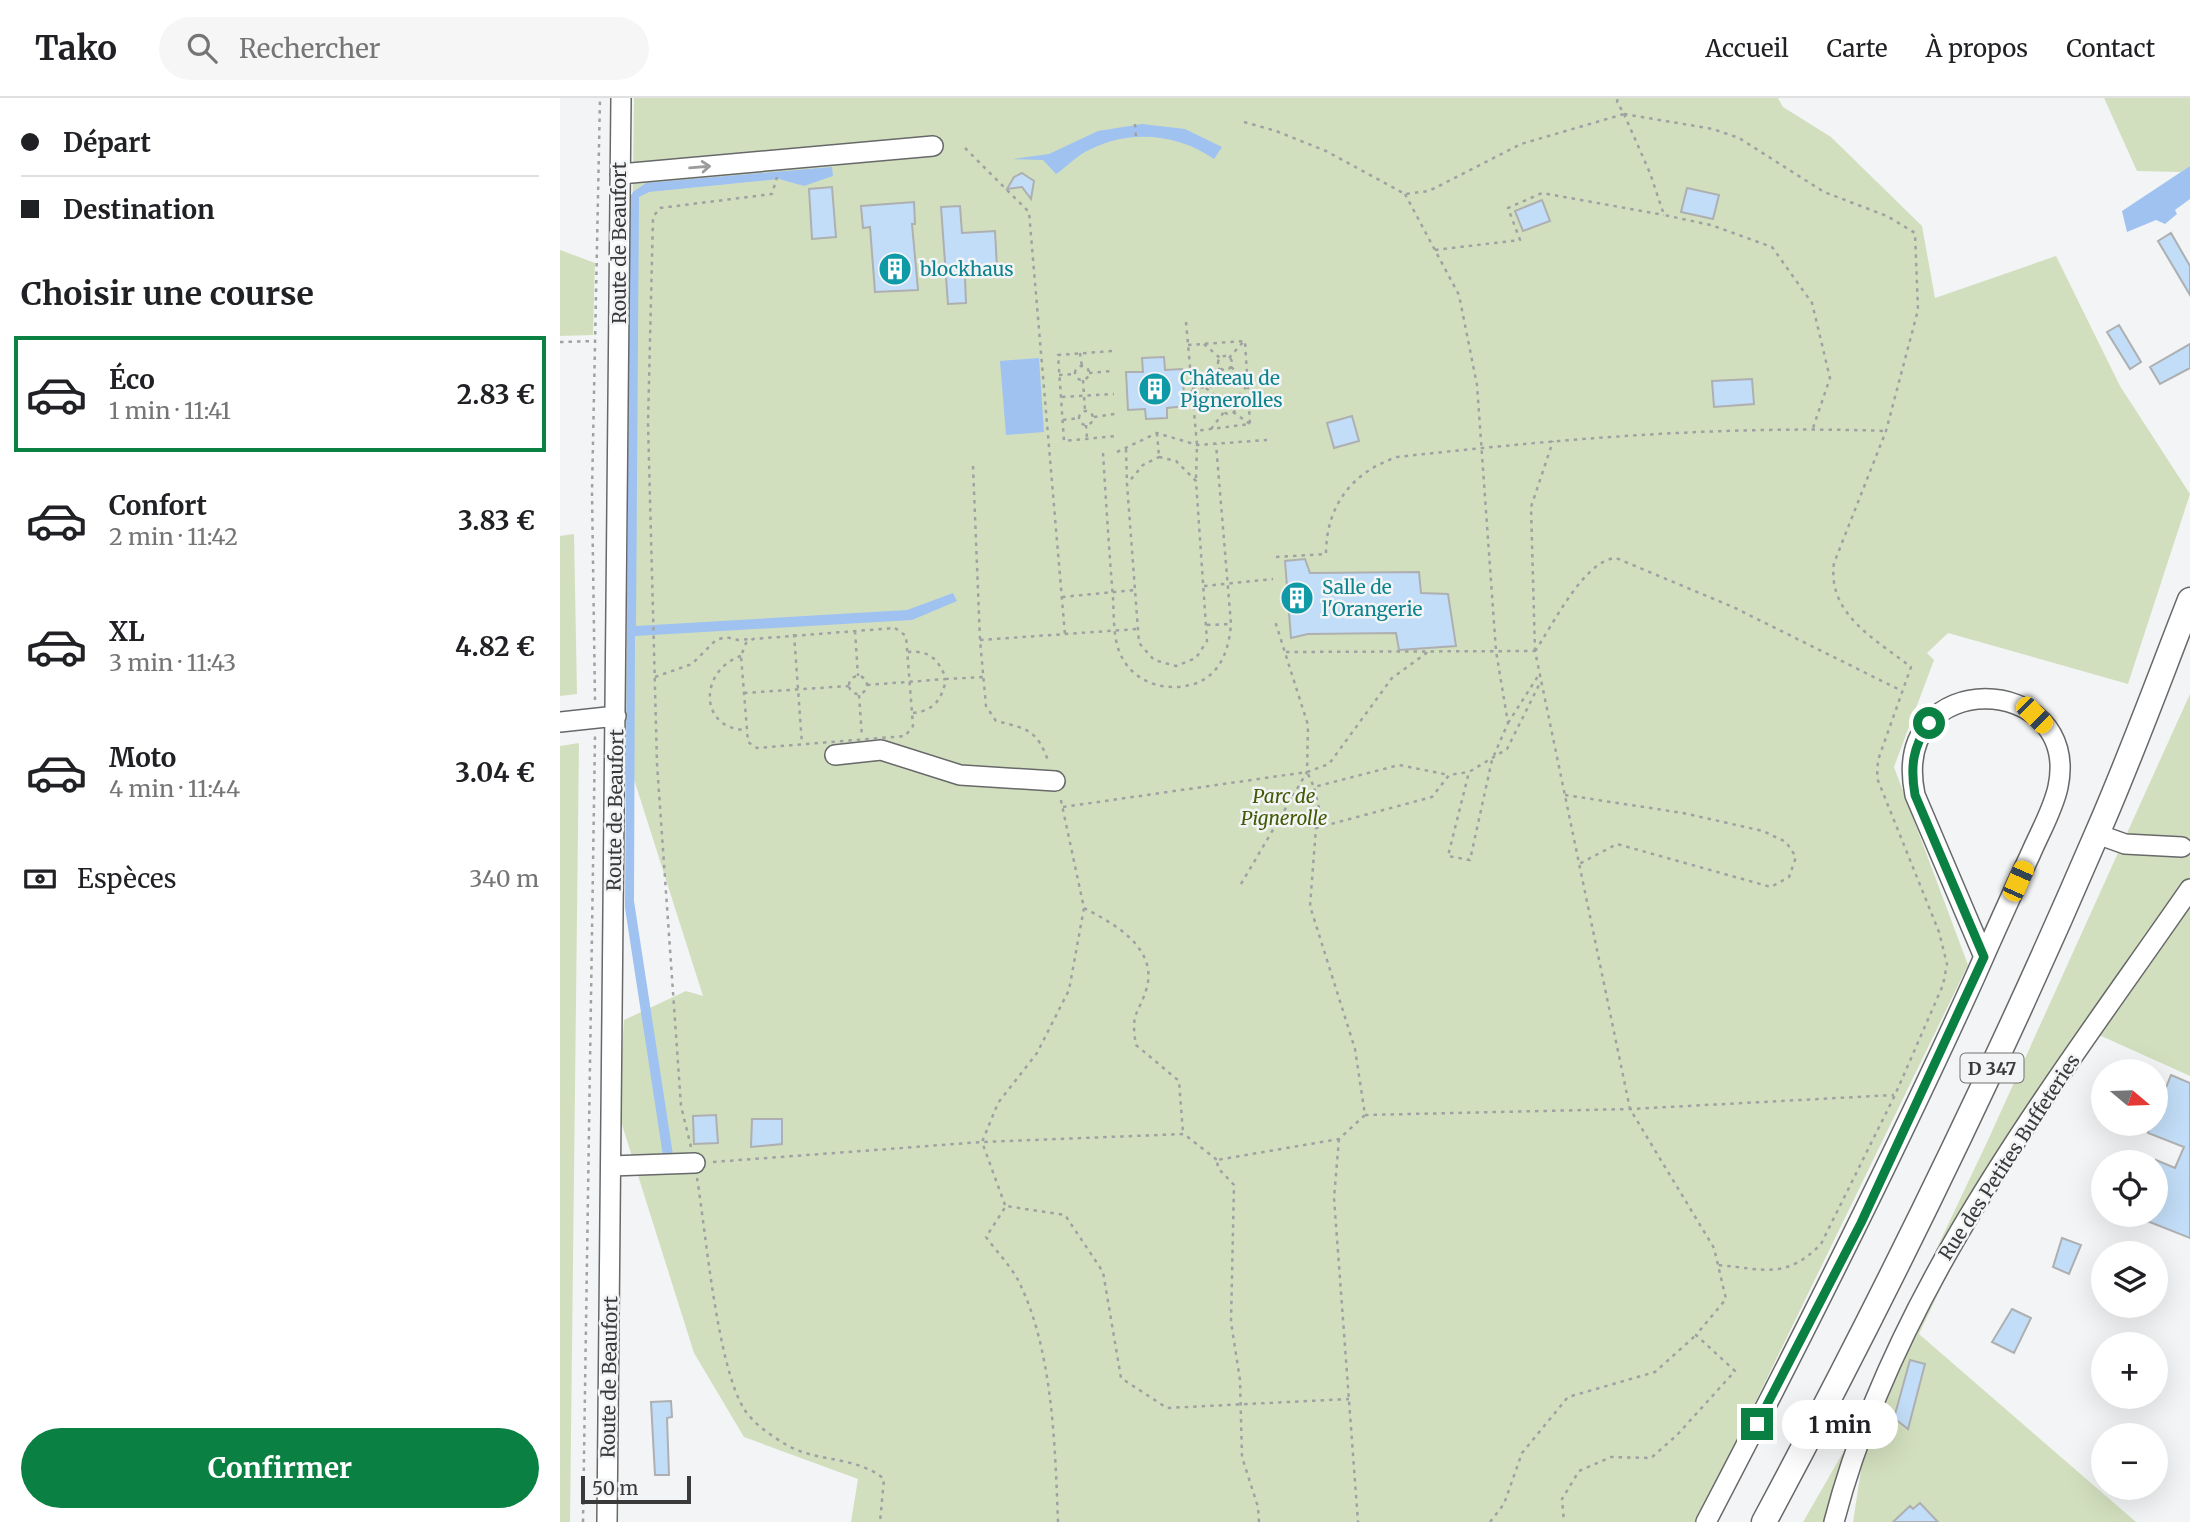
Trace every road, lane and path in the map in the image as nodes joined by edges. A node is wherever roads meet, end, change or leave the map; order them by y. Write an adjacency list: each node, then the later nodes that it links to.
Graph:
1 (600, 98): 16 (path)
2 (621, 98): 10 (street, Route de Beaufort)
3 (1618, 98): 4 (path)
4 (1624, 114): 12 (path); 13 (path); 53 (path)
5 (1244, 122): 12 (path)
6 (1135, 124): 7 (path)
7 (1136, 139)
8 (933, 146): 10 (street, one-way to 8)
9 (965, 148): 75 (path)
10 (620, 174): 108 (street, Route de Beaufort)
11 (777, 182): 95 (path)
12 (1405, 194): 14 (path)
13 (1664, 215): 14 (path); 50 (path)
14 (1435, 250): 61 (path)
15 (1186, 322): 20 (path)
16 (596, 341): 17 (path); 106 (path)
17 (560, 342)
18 (1242, 342): 19 (path); 24 (path); 33 (path)
19 (1204, 344): 20 (path); 23 (path)
20 (1188, 345): 35 (path)
21 (1112, 351): 22 (path)
22 (1080, 353): 25 (path); 31 (path)
23 (1220, 358): 24 (path); 27 (path)
24 (1230, 358): 26 (path)
25 (1082, 367): 29 (path); 30 (path)
26 (1231, 367): 27 (path); 33 (path)
27 (1220, 368): 34 (path)
28 (1113, 371): 29 (path)
29 (1089, 373): 32 (path)
30 (1076, 374): 31 (path); 32 (path)
31 (1059, 375): 38 (path)
32 (1083, 380): 37 (path)
33 (1247, 383): 34 (path); 39 (path); 49 (path)
34 (1205, 387): 35 (path); 40 (path)
35 (1192, 388): 52 (path)
36 (1114, 394): 37 (path)
37 (1084, 395): 38 (path); 41 (path)
38 (1060, 398): 47 (path)
39 (1233, 402): 40 (path); 43 (path)
40 (1223, 403): 42 (path)
41 (1085, 411): 45 (path); 46 (path)
42 (1224, 412): 43 (path); 51 (path)
43 (1233, 412): 49 (path)
44 (1115, 414): 45 (path)
45 (1093, 417): 48 (path)
46 (1079, 418): 47 (path); 48 (path)
47 (1063, 420): 56 (path)
48 (1086, 425): 56 (path)
49 (1250, 425): 51 (path)
50 (1813, 428): 53 (path); 58 (path)
51 (1211, 429): 52 (path)
52 (1195, 431): 60 (path)
53 (1886, 431): 103 (path)
54 (1157, 433): 60 (path); 62 (path); 65 (path)
55 (1116, 436): 56 (path)
56 (1087, 438)
57 (1267, 440): 59 (path)
58 (1553, 441): 61 (path); 89 (path)
59 (1216, 444): 60 (path); 71 (path)
60 (1197, 445): 67 (path)
61 (1479, 448): 69 (path); 88 (path)
62 (1126, 449): 63 (path); 68 (path)
63 (1117, 452)
64 (1103, 453): 74 (path)
65 (1159, 457): 67 (path); 68 (path)
66 (973, 466): 86 (path)
67 (1196, 481): 72 (path)
68 (1127, 484): 73 (path)
69 (1276, 557)
70 (1273, 579): 71 (path)
71 (1228, 583): 72 (path); 78 (path)
72 (1205, 586): 79 (path)
73 (1135, 590): 74 (path); 80 (path)
74 (1113, 593): 75 (path); 82 (path)
75 (1062, 597): 84 (path)
76 (2190, 600): 127 (main road, D 347)
77 (1275, 621): 91 (path)
78 (1231, 624): 79 (path); 82 (path)
79 (1207, 625): 80 (path)
80 (1137, 629): 82 (path)
81 (855, 630): 83 (path); 90 (path); 94 (path)
82 (1116, 632): 84 (path)
83 (794, 634): 85 (path); 102 (path)
84 (1065, 635): 86 (path)
85 (752, 639): 92 (path); 95 (path)
86 (980, 640): 96 (path)
87 (1428, 651): 88 (path); 91 (path); 117 (path)
88 (1496, 651): 89 (path); 110 (path)
89 (1535, 651): 93 (path); 103 (path)
90 (908, 652): 97 (path); 99 (path)
91 (1286, 652): 117 (path)
92 (741, 656): 104 (path); 112 (path)
93 (1540, 673): 98 (path); 110 (path)
94 (858, 676): 100 (path); 101 (path)
95 (655, 677): 142 (path)
96 (984, 677): 97 (path); 120 (path)
97 (946, 679): 99 (path); 107 (path)
98 (1541, 681): 116 (path); 122 (path)
99 (911, 682): 100 (path); 107 (path)
100 (867, 685): 105 (path)
101 (849, 686): 102 (path); 105 (path)
102 (798, 690): 104 (path); 114 (path)
103 (1902, 691): 134 (path)
104 (744, 694): 112 (path)
105 (859, 695): 113 (path)
106 (596, 707)
107 (913, 713): 113 (path)
108 (616, 716): 109 (street); 143 (street, Route de Beaufort)
109 (560, 722)
110 (1508, 723): 116 (path)
111 (595, 726): 149 (path)
112 (747, 730): 114 (path)
113 (862, 739): 114 (path)
114 (802, 744)
115 (835, 755): 120 (street)
116 (1492, 760): 118 (path); 118 (path)
117 (1307, 772): 121 (path); 123 (path); 124 (path)
118 (1469, 772): 119 (path)
119 (1449, 775): 121 (path); 125 (path)
120 (1055, 780): 123 (path)
121 (1314, 787): 125 (path)
122 (1565, 795): 129 (path); 129 (path)
123 (1063, 807): 132 (path)
124 (1283, 815): 126 (path); 130 (path)
125 (1324, 826): 126 (path)
126 (1316, 828): 137 (path)
127 (2097, 834): 128 (street); 158 (main road, D 347)
128 (2182, 847)
129 (1579, 864): 136 (path)
130 (1241, 884)
131 (2190, 889): 159 (street, Rue des Petites Buffeteries)
132 (1084, 908): 138 (path); 140 (path)
133 (1984, 957): 133 (street); 135 (street)
134 (1895, 1095): 135 (path); 136 (path); 145 (path)
135 (1921, 1096): 157 (street)
136 (1630, 1109): 137 (path); 145 (path)
137 (1365, 1115): 139 (path)
138 (1184, 1134): 140 (path); 141 (path)
139 (1339, 1139): 141 (path); 147 (path)
140 (982, 1142): 142 (path); 144 (path)
141 (1217, 1160): 148 (path)
142 (695, 1163): 143 (street); 151 (path)
143 (611, 1167): 150 (street, Route de Beaufort)
144 (1006, 1206): 148 (path); 152 (path)
145 (1718, 1265): 146 (path)
146 (1696, 1335): 155 (path); 156 (path)
147 (1349, 1399): 148 (path); 154 (path)
148 (1241, 1405): 153 (path)
149 (583, 1522)
150 (607, 1522)
151 (880, 1522)
152 (1058, 1522)
153 (1259, 1522)
154 (1358, 1522)
155 (1490, 1522)
156 (1564, 1522)
157 (1706, 1522)
158 (1765, 1522)
159 (1834, 1522)

